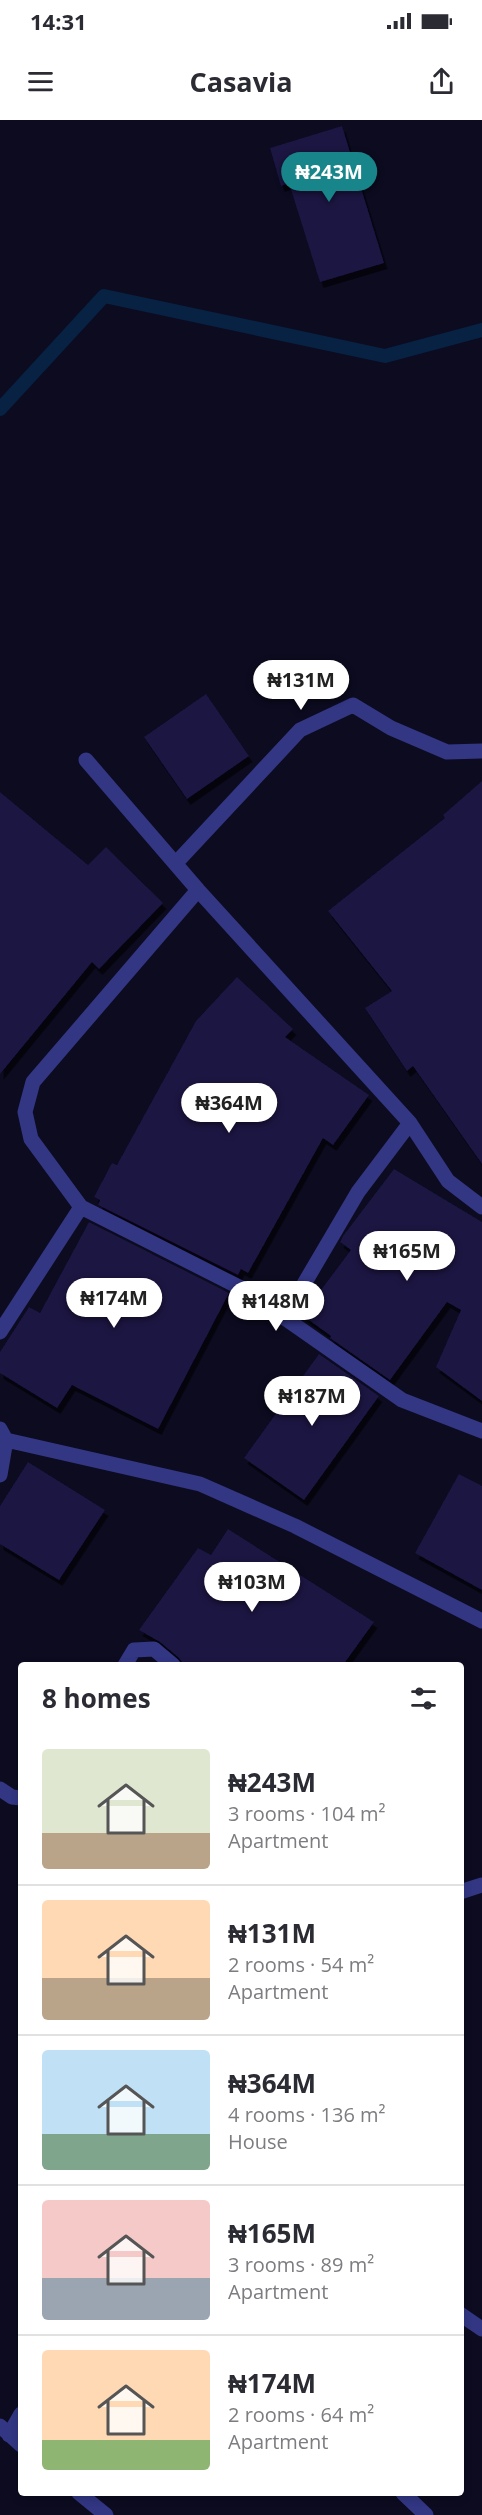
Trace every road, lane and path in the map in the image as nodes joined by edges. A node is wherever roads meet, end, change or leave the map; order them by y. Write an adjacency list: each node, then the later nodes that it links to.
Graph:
1 (482, 751): 3 (street)
2 (86, 760): 3 (street)
3 (176, 863): 4 (street)
4 (198, 890): 5 (street); 6 (street)
5 (410, 1123): 7 (street); 8 (street)
6 (81, 1207): 8 (street); 9 (street)
7 (482, 1207)
8 (284, 1317): 10 (street)
9 (0, 1332)
10 (482, 1431)
11 (3, 1434): 12 (street); 13 (street)
12 (0, 1474)
13 (482, 1621)
14 (127, 1662): 15 (street)
15 (169, 1662)
16 (0, 1789): 17 (street)
17 (18, 1798)
18 (482, 1886): 19 (street)
19 (464, 1891)
20 (464, 2317): 21 (street)
21 (482, 2329)
22 (18, 2420): 23 (street)
23 (10, 2435)
24 (83, 2496): 26 (street)
25 (406, 2496): 27 (street)
26 (106, 2515)
27 (426, 2515)

